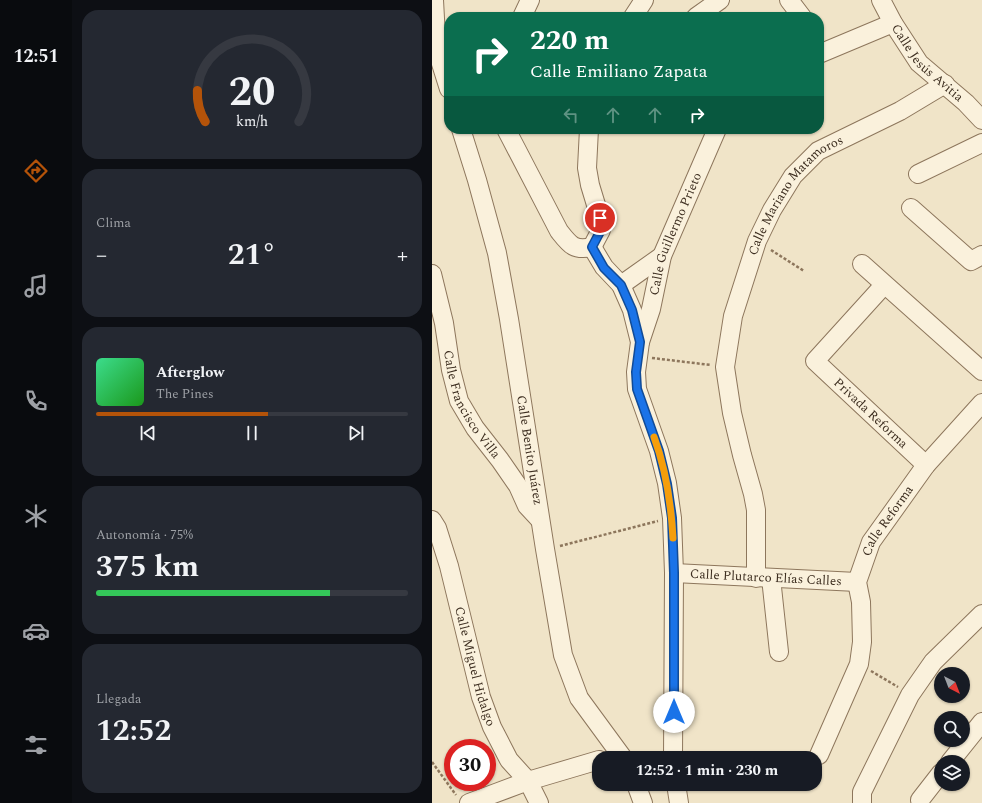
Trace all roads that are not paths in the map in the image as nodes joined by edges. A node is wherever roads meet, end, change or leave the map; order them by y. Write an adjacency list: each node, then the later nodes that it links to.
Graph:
1 (434, 0): 13 (street)
2 (530, 0): 7 (street)
3 (644, 0): 8 (street)
4 (720, 0): 9 (street)
5 (789, 0): 10 (street)
6 (881, 0): 11 (street, Calle Jesús Avitia)
7 (524, 12)
8 (636, 12)
9 (703, 12)
10 (798, 12)
11 (893, 23): 12 (street); 14 (street, Calle Jesús Avitia)
12 (824, 46)
13 (444, 73)
14 (945, 84): 15 (street, Calle Jesús Avitia); 37 (street, Calle Mariano Matamoros)
15 (982, 120)
16 (463, 134): 35 (street, Calle Benito Juárez)
17 (509, 134): 23 (street)
18 (589, 134): 23 (street)
19 (716, 134): 25 (street, Calle Guillermo Prieto)
20 (982, 143): 21 (street)
21 (918, 174)
22 (911, 208): 24 (street)
23 (592, 247): 28 (street)
24 (982, 255)
25 (662, 256): 28 (street); 30 (street, Calle Guillermo Prieto)
26 (862, 264): 29 (street)
27 (432, 274): 35 (street, Calle Francisco Villa)
28 (621, 285): 30 (street)
29 (884, 285): 31 (street); 33 (street, Privada Reforma)
30 (639, 349): 36 (street)
31 (982, 371)
32 (982, 403): 33 (street, Calle Reforma)
33 (926, 465): 38 (street, Calle Reforma)
34 (432, 520): 47 (street, Calle Miguel Hidalgo)
35 (540, 520): 42 (street, Calle Benito Juárez)
36 (674, 573): 37 (street, Calle Plutarco Elías Calles); 43 (street)
37 (763, 578): 38 (street, Calle Plutarco Elías Calles); 40 (street, Calle Mariano Matamoros)
38 (857, 582): 44 (street)
39 (982, 614): 56 (street)
40 (779, 652)
41 (982, 722): 45 (street)
42 (613, 751)
43 (673, 751)
44 (821, 751)
45 (956, 755)
46 (592, 762): 47 (street)
47 (528, 781): 51 (street); 53 (street, Calle Miguel Hidalgo)
48 (934, 782): 52 (street)
49 (639, 791): 54 (street)
50 (677, 791): 55 (street)
51 (463, 800)
52 (920, 800)
53 (539, 803)
54 (643, 803)
55 (678, 803)
56 (862, 803)

